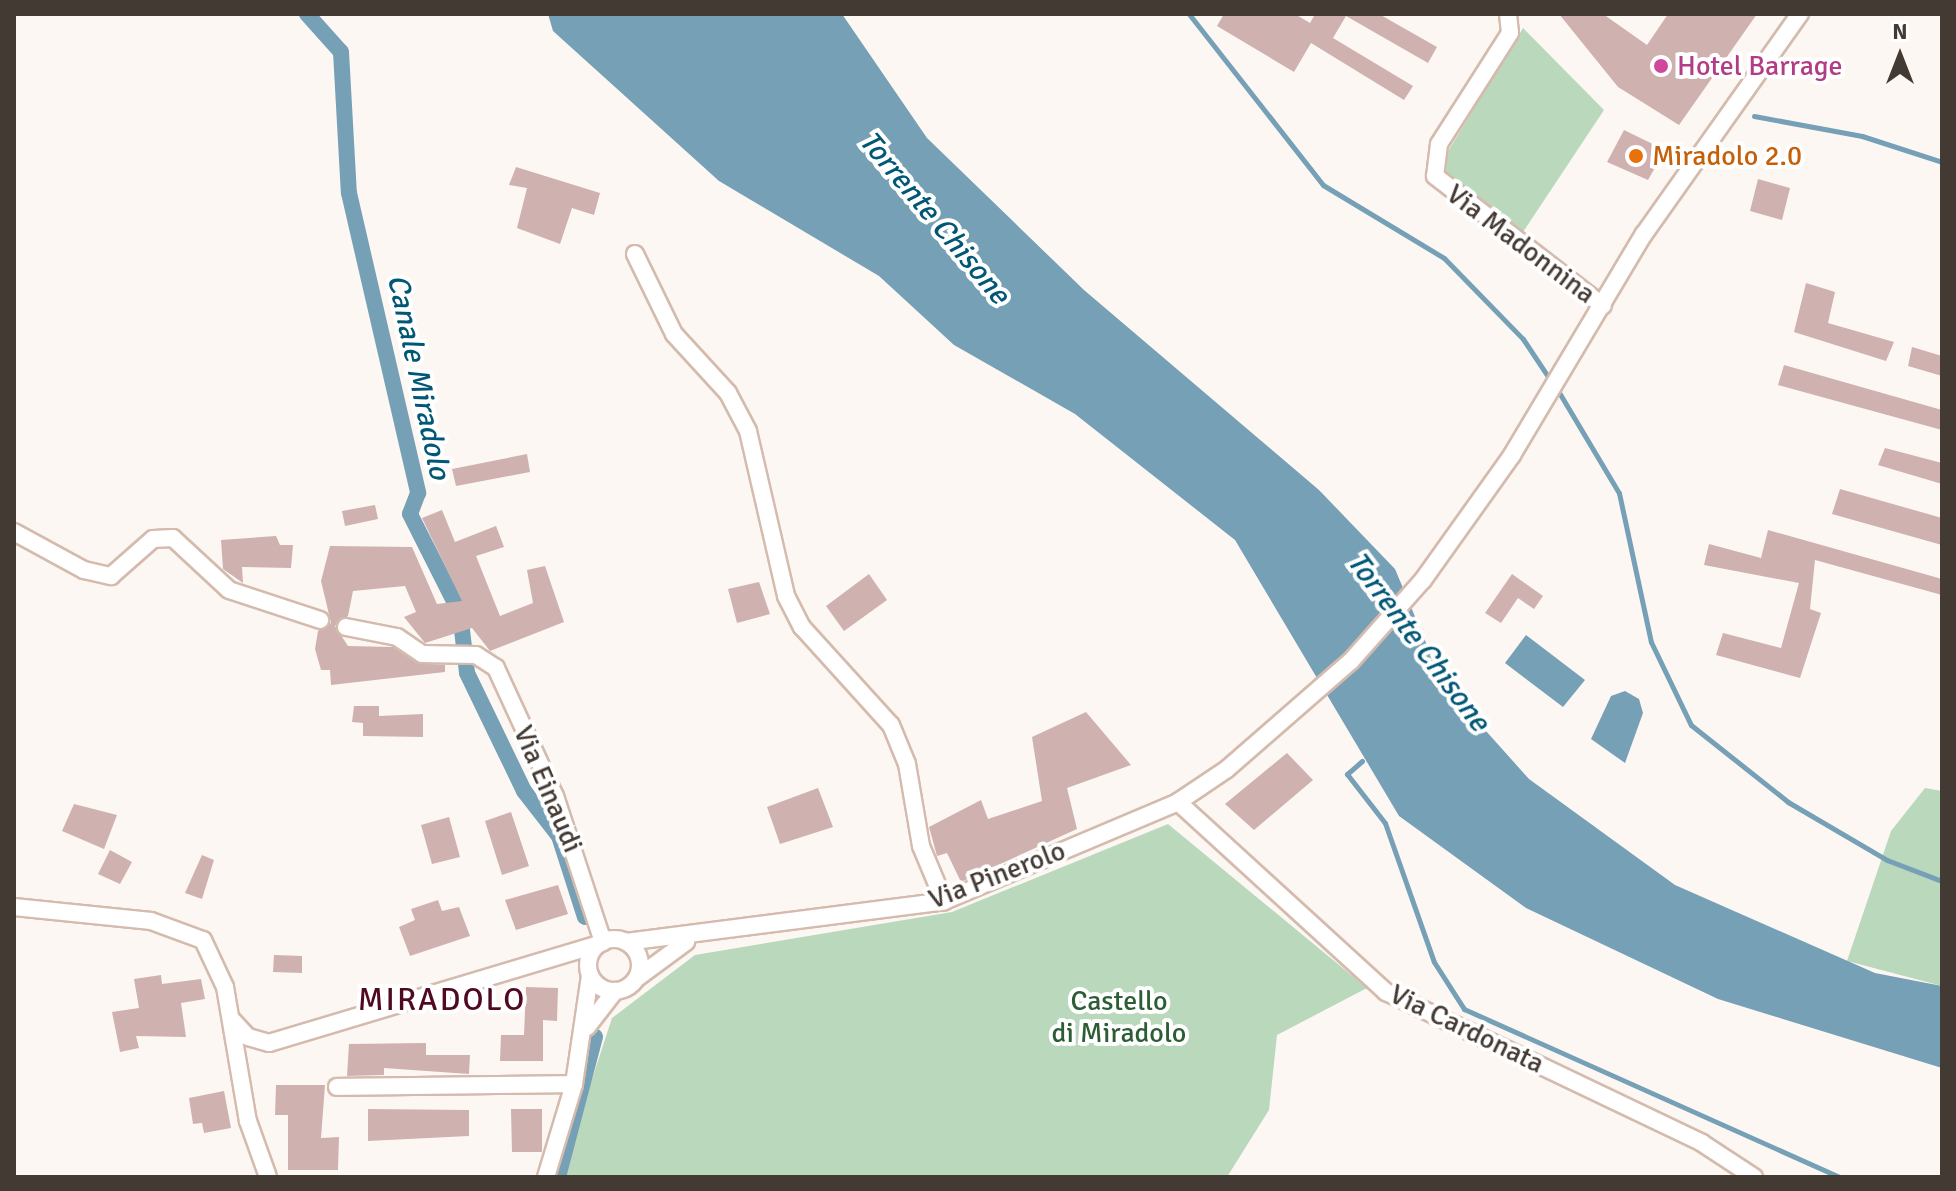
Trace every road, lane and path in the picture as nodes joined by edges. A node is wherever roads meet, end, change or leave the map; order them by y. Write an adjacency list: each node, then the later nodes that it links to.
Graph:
1 (1508, 14): 4 (street, Via Madonnina)
2 (1800, 14): 4 (street, Via Pinerolo)
3 (635, 254): 9 (street)
4 (1603, 306): 8 (street, Via Pinerolo)
5 (14, 532): 6 (street)
6 (320, 620)
7 (346, 627): 13 (street, Via Einaudi)
8 (1178, 802): 9 (street, Via Pinerolo); 24 (street, Via Cardonata)
9 (944, 901): 11 (street, Via Pinerolo)
10 (14, 907): 18 (street)
11 (693, 938): 12 (street, Via Pinerolo); 16 (street, Via Pinerolo)
12 (626, 942): 13 (street); 16 (street)
13 (601, 943): 14 (street); 15 (street)
14 (549, 961): 15 (street); 18 (street)
15 (590, 972): 17 (street); 19 (street)
16 (636, 979): 17 (street)
17 (615, 991): 19 (street)
18 (233, 1021): 22 (street)
19 (586, 1028): 20 (street)
20 (574, 1084): 21 (street); 23 (street)
21 (337, 1087)
22 (268, 1177)
23 (546, 1177)
24 (1754, 1177)

